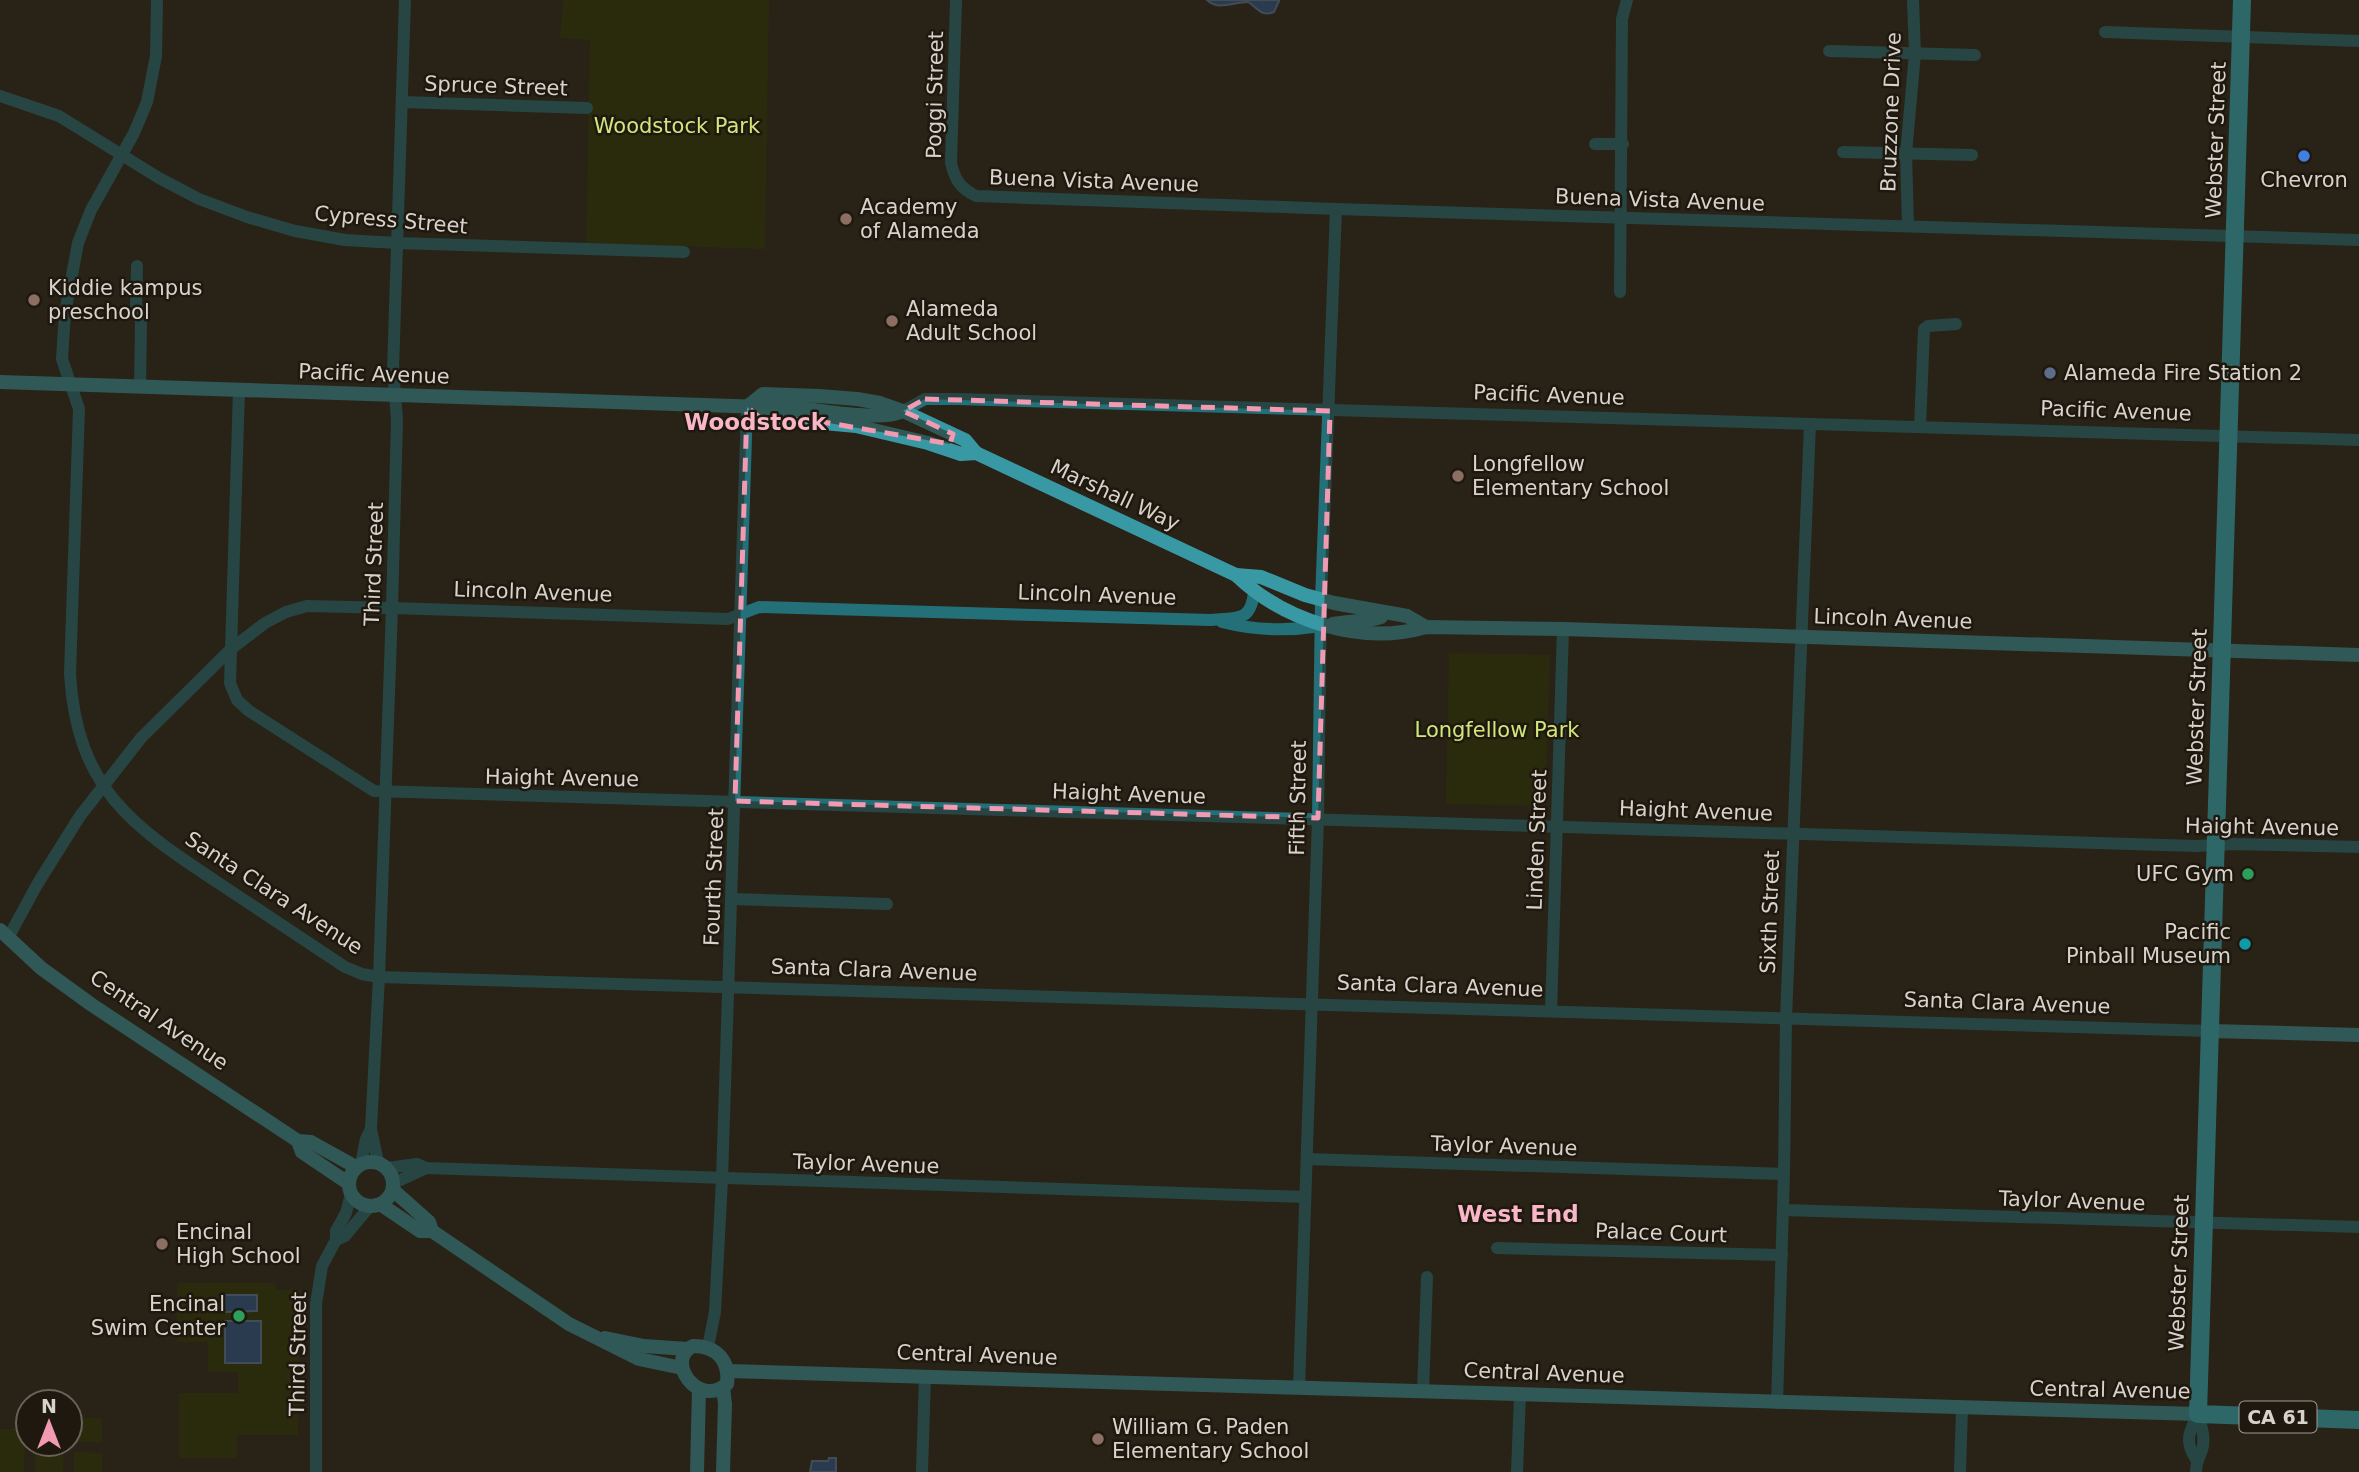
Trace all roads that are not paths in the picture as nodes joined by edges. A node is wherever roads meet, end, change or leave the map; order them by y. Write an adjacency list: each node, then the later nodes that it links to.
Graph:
1 (158, 0): 20 (street, Santa Clara Avenue)
2 (405, 0): 14 (street, Third Street)
3 (956, 0): 22 (street, Poggi Street)
4 (1627, 0): 17 (street)
5 (1913, 0): 11 (street, Bruzzone Drive)
6 (2242, 0): 8 (main road, Webster Street)
7 (2105, 32): 8 (street)
8 (2242, 37): 9 (street); 26 (main road, Webster Street)
9 (2359, 41)
10 (1829, 51): 11 (street)
11 (1915, 53): 12 (street); 19 (street, Bruzzone Drive)
12 (1975, 55)
13 (0, 96): 20 (street, Cypress Street)
14 (402, 102): 15 (street, Spruce Street); 28 (street, Third Street)
15 (587, 108)
16 (1595, 144): 17 (street)
17 (1623, 144): 24 (street)
18 (1843, 152): 19 (street)
19 (1906, 153): 21 (street); 25 (street, Bruzzone Drive)
20 (122, 154): 28 (street, Cypress Street); 34 (street, Santa Clara Avenue)
21 (1972, 155)
22 (962, 189): 23 (street, Buena Vista Avenue)
23 (1336, 209): 24 (street, Buena Vista Avenue); 40 (street, Fifth Street)
24 (1622, 218): 25 (street, Buena Vista Avenue); 31 (street)
25 (1908, 226): 26 (street, Buena Vista Avenue)
26 (2235, 237): 27 (street, Buena Vista Avenue); 44 (main road, Webster Street)
27 (2359, 240)
28 (397, 243): 29 (street, Cypress Street); 37 (street, Third Street)
29 (684, 252)
30 (137, 266): 35 (street)
31 (1620, 292)
32 (1956, 324): 42 (street)
33 (0, 382): 34 (street, Pacific Avenue)
34 (70, 383): 35 (street, Pacific Avenue); 61 (street, Santa Clara Avenue)
35 (140, 386): 36 (street, Pacific Avenue)
36 (239, 390): 37 (street, Pacific Avenue); 58 (street, Haight Avenue)
37 (395, 396): 38 (street, Pacific Avenue); 50 (street, Third Street)
38 (747, 407): 39 (street); 43 (street, Pacific Avenue); 51 (street, Fourth Street)
39 (903, 411): 40 (street, Pacific Avenue); 46 (street, Marshall Way)
40 (1329, 411): 41 (street, Pacific Avenue); 49 (street, Fifth Street)
41 (1810, 424): 42 (street, Pacific Avenue); 57 (street, Sixth Street)
42 (1920, 427): 44 (street, Pacific Avenue)
43 (892, 433): 46 (street, Marshall Way)
44 (2228, 435): 45 (street, Pacific Avenue); 59 (main road, Webster Street)
45 (2359, 440)
46 (976, 453): 47 (street, Marshall Way)
47 (1236, 576): 48 (street, Marshall Way); 49 (street, Marshall Way)
48 (1254, 593): 53 (street, Lincoln Avenue); 54 (street, Marshall Way)
49 (1321, 600): 52 (street, Lincoln Avenue); 54 (street, Fifth Street)
50 (392, 608): 51 (street, Lincoln Avenue); 58 (street, Lincoln Avenue); 62 (street, Third Street)
51 (742, 612): 53 (street, Lincoln Avenue); 63 (street, Fourth Street)
52 (1389, 615): 54 (street); 55 (street, Lincoln Avenue)
53 (1211, 620): 54 (street, Lincoln Avenue)
54 (1321, 626): 55 (street, Lincoln Avenue); 64 (street, Fifth Street)
55 (1426, 627): 56 (street, Lincoln Avenue)
56 (1563, 629): 57 (street, Lincoln Avenue); 65 (street, Linden Street)
57 (1801, 637): 59 (street, Lincoln Avenue); 66 (street, Sixth Street)
58 (231, 649): 61 (street, Lincoln Avenue); 62 (street, Haight Avenue)
59 (2221, 650): 60 (street, Lincoln Avenue); 67 (main road, Webster Street)
60 (2359, 655)
61 (103, 785): 71 (street, Lincoln Avenue); 72 (street, Santa Clara Avenue)
62 (385, 793): 63 (street, Haight Avenue); 72 (street, Third Street)
63 (735, 801): 64 (street, Haight Avenue); 69 (street, Fourth Street)
64 (1318, 818): 65 (street, Haight Avenue); 74 (street, Fifth Street)
65 (1556, 826): 66 (street, Haight Avenue); 75 (street, Linden Street)
66 (1792, 834): 67 (street, Haight Avenue); 76 (street, Sixth Street)
67 (2215, 845): 68 (street, Haight Avenue); 77 (main road, Webster Street)
68 (2359, 847)
69 (732, 899): 70 (street); 73 (street, Fourth Street)
70 (887, 904)
71 (4, 934): 80 (street, Central Avenue)
72 (379, 977): 73 (street, Santa Clara Avenue); 79 (street, Third Street)
73 (729, 988): 74 (street, Santa Clara Avenue); 86 (street, Fourth Street)
74 (1311, 1004): 75 (street, Santa Clara Avenue); 81 (street, Fifth Street)
75 (1551, 1011): 76 (street, Santa Clara Avenue)
76 (1786, 1018): 77 (street, Santa Clara Avenue); 85 (street, Sixth Street)
77 (2210, 1031): 78 (street, Santa Clara Avenue); 92 (main road, Webster Street)
78 (2359, 1035)
79 (371, 1129): 82 (street, Third Street); 83 (street, Third Street)
80 (298, 1141): 82 (street, Central Avenue); 88 (street, Central Avenue)
81 (1307, 1159): 85 (street, Taylor Avenue); 89 (street, Fifth Street)
82 (358, 1165): 83 (street); 88 (street)
83 (382, 1165): 84 (street, Taylor Avenue); 87 (street)
84 (426, 1168): 86 (street, Taylor Avenue); 87 (street, Taylor Avenue)
85 (1784, 1174): 91 (street, Sixth Street)
86 (722, 1179): 89 (street, Taylor Avenue); 100 (street, Fourth Street)
87 (393, 1187): 90 (street); 94 (street)
88 (350, 1188): 90 (street); 95 (street, Third Street)
89 (1305, 1197): 106 (street, Fifth Street)
90 (375, 1205): 94 (street); 95 (street, Third Street)
91 (1783, 1210): 92 (street, Taylor Avenue); 97 (street, Sixth Street)
92 (2204, 1222): 93 (street, Taylor Avenue); 112 (main road, Webster Street)
93 (2359, 1227)
94 (432, 1231): 99 (street)
95 (336, 1240): 115 (street, Third Street)
96 (1497, 1248): 97 (street, Palace Court)
97 (1782, 1255): 110 (street, Sixth Street)
98 (1427, 1277): 108 (street)
99 (596, 1336): 101 (street); 102 (street)
100 (708, 1348): 101 (street); 103 (street)
101 (687, 1349): 102 (street)
102 (682, 1368): 107 (street)
103 (727, 1371): 104 (street, Central Avenue); 105 (street)
104 (925, 1376): 106 (street, Central Avenue); 118 (street)
105 (723, 1387): 107 (street); 117 (street)
106 (1299, 1388): 108 (street, Central Avenue)
107 (698, 1389): 116 (street)
108 (1423, 1392): 109 (street, Central Avenue)
109 (1520, 1395): 110 (street, Central Avenue); 119 (street)
110 (1777, 1403): 111 (street, Central Avenue)
111 (1962, 1408): 112 (street, Central Avenue); 120 (street)
112 (2197, 1415): 113 (main road, Central Avenue / CA 61); 114 (street, Webster Street)
113 (2359, 1420)
114 (2196, 1465)
115 (316, 1472)
116 (697, 1472)
117 (723, 1472)
118 (922, 1472)
119 (1517, 1472)
120 (1960, 1472)

